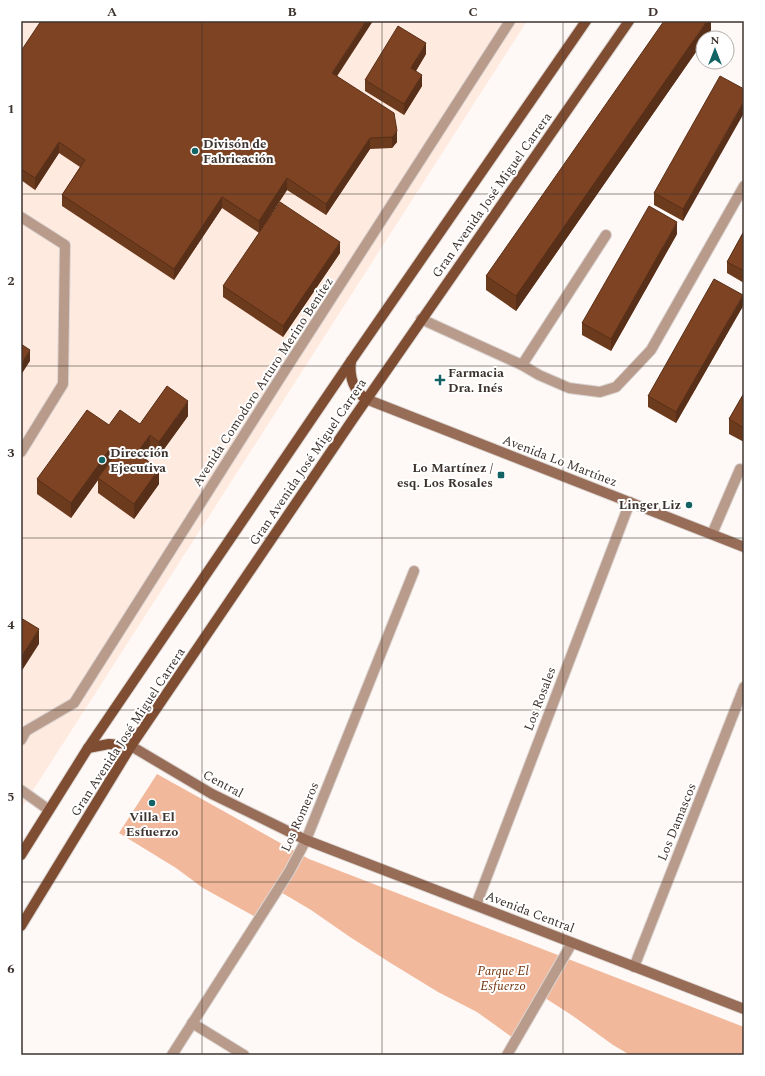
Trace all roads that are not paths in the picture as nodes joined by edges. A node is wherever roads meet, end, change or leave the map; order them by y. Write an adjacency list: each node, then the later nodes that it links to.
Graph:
1 (510, 21): 18 (street, Avenida Comodoro Arturo Merino Benítez)
2 (586, 21): 8 (main road, Gran Avenida José Miguel Carrera)
3 (629, 21): 7 (main road, Gran Avenida José Miguel Carrera)
4 (744, 186): 9 (street)
5 (21, 217): 11 (street)
6 (606, 235): 9 (street)
7 (421, 319): 9 (street); 10 (main road, Gran Avenida José Miguel Carrera)
8 (351, 361): 10 (main road); 20 (main road, Gran Avenida José Miguel Carrera)
9 (522, 365)
10 (366, 399): 13 (main road, Avenida Lo Martínez); 19 (main road, Gran Avenida José Miguel Carrera)
11 (21, 452)
12 (740, 469): 14 (street)
13 (630, 502): 14 (main road, Avenida Lo Martínez); 25 (street, Los Rosales)
14 (712, 534): 15 (main road, Avenida Lo Martínez)
15 (744, 547)
16 (414, 571): 23 (street, Los Romeros)
17 (744, 687): 28 (street, Los Damascos)
18 (21, 740)
19 (131, 746): 20 (main road); 23 (main road, Central); 26 (main road, Gran Avenida José Miguel Carrera)
20 (88, 748): 22 (main road, Gran Avenida José Miguel Carrera)
21 (21, 790): 22 (street)
22 (49, 810): 24 (main road, Gran Avenida José Miguel Carrera)
23 (306, 840): 25 (main road, Avenida Central); 30 (street, Los Romeros)
24 (21, 855)
25 (476, 906): 27 (main road, Avenida Central)
26 (21, 926)
27 (572, 943): 28 (main road, Avenida Central); 33 (street)
28 (634, 967): 29 (main road, Avenida Central)
29 (744, 1009)
30 (192, 1023): 31 (street, Los Romeros); 32 (street)
31 (172, 1055)
32 (244, 1055)
33 (507, 1055)

